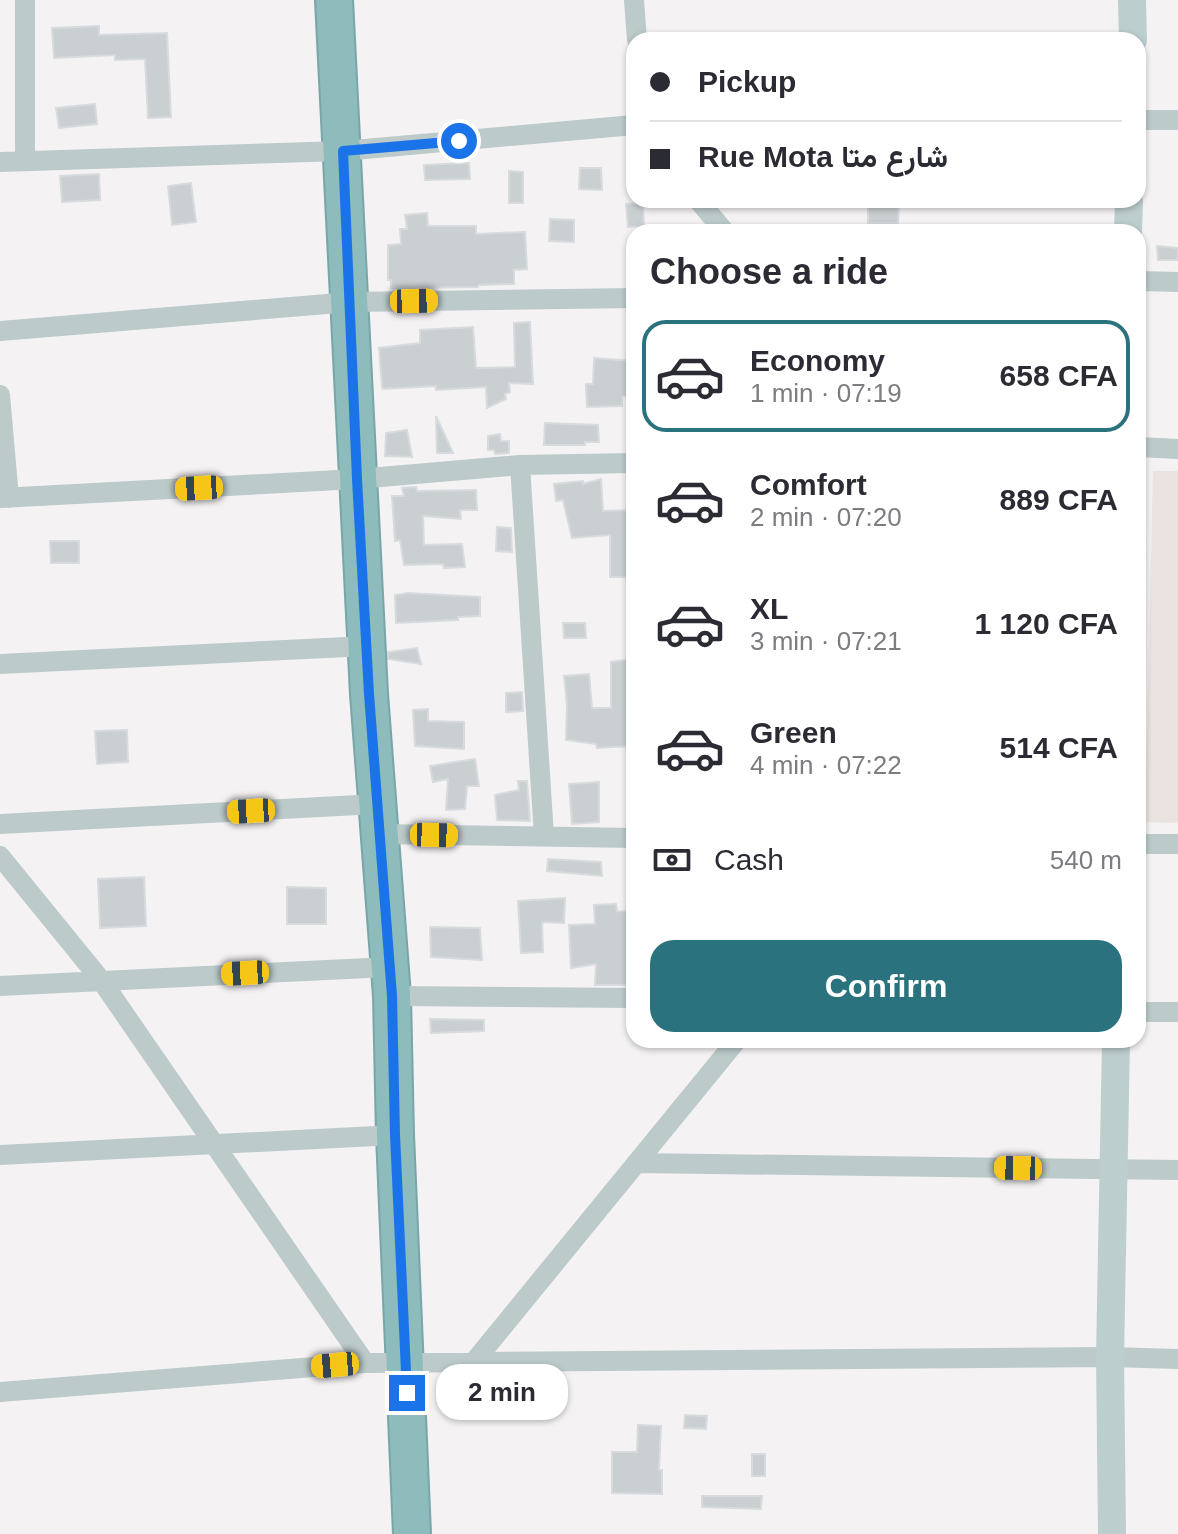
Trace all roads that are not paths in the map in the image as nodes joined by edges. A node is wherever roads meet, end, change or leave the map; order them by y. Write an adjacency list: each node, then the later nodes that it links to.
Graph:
1 (25, 0): 11 (street)
2 (334, 0): 10 (highway)
3 (634, 0): 5 (street)
4 (1132, 0): 6 (street)
5 (636, 32)
6 (1133, 32)
7 (1146, 120): 8 (street)
8 (1178, 120)
9 (626, 126): 10 (street)
10 (343, 151): 11 (street); 18 (highway)
11 (25, 161): 12 (street)
12 (0, 162)
13 (705, 208): 14 (street)
14 (718, 224)
15 (1146, 281): 16 (street)
16 (1178, 282)
17 (626, 298): 18 (street)
18 (351, 302): 19 (street); 25 (highway)
19 (0, 331)
20 (0, 395): 26 (street)
21 (1146, 447): 22 (street)
22 (1178, 449)
23 (626, 463): 24 (street)
24 (520, 465): 25 (street); 31 (street)
25 (357, 479): 26 (street); 27 (highway)
26 (5, 498)
27 (367, 646): 28 (street); 29 (highway)
28 (0, 664)
29 (378, 819): 30 (street); 31 (street); 37 (highway)
30 (0, 824)
31 (544, 836): 32 (street)
32 (626, 838)
33 (1146, 844): 34 (street)
34 (1178, 844)
35 (0, 856): 36 (street)
36 (101, 980): 37 (street); 38 (street); 45 (street)
37 (391, 981): 39 (street); 44 (highway)
38 (0, 986)
39 (626, 997)
40 (1146, 1012): 41 (street)
41 (1178, 1012)
42 (730, 1048): 47 (street)
43 (1116, 1048): 48 (street)
44 (395, 1135): 45 (street); 54 (highway)
45 (212, 1143): 46 (street); 52 (street)
46 (0, 1155)
47 (637, 1163): 48 (street); 53 (street)
48 (1114, 1169): 49 (street); 50 (street)
49 (1178, 1170)
50 (1110, 1357): 51 (street); 53 (street); 57 (street)
51 (1178, 1359)
52 (365, 1363): 54 (street); 55 (street)
53 (473, 1363): 54 (street)
54 (406, 1364): 56 (highway)
55 (0, 1392)
56 (412, 1534)
57 (1112, 1534)

